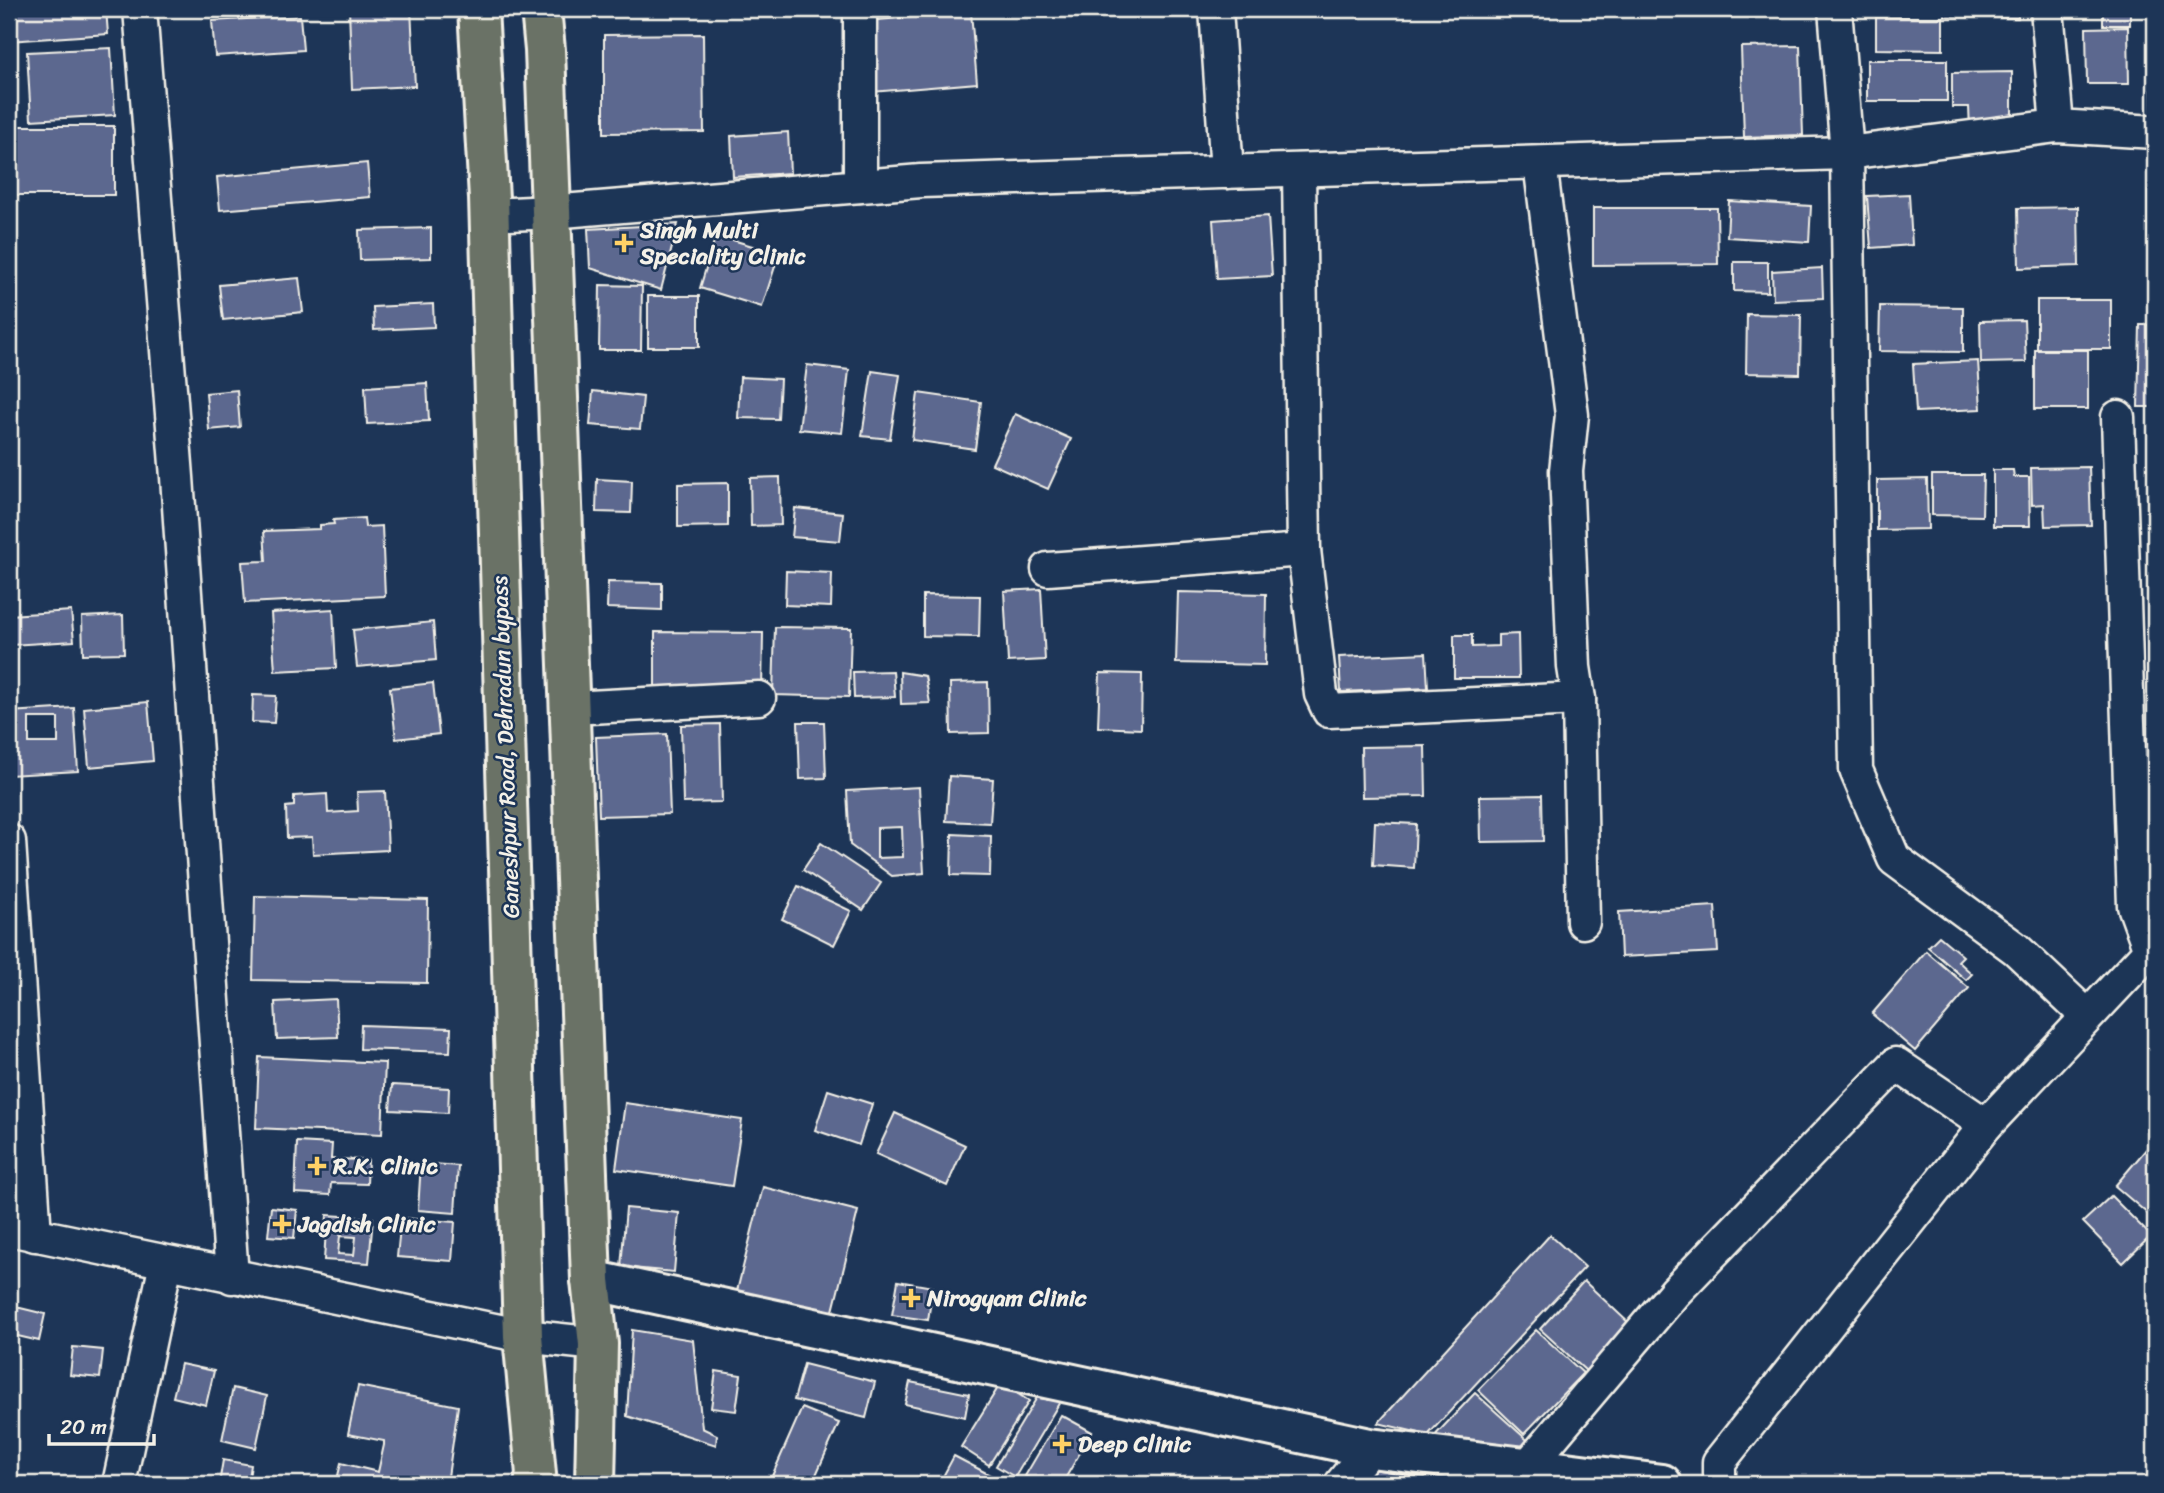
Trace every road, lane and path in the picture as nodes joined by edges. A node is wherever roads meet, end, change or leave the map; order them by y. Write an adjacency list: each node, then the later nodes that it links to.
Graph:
1 (140, 9): 30 (street)
2 (478, 9): 16 (main road, Ganeshpur Road, Dehradun bypass)
3 (541, 9): 15 (main road)
4 (860, 9): 14 (street)
5 (1216, 9): 13 (street)
6 (1835, 9): 10 (street)
7 (2047, 9): 8 (street)
8 (2057, 126): 9 (street); 10 (street)
9 (2155, 132)
10 (1847, 153): 11 (street); 26 (street)
11 (1540, 163): 12 (street); 21 (street)
12 (1299, 170): 13 (street); 18 (street)
13 (1227, 173): 14 (street)
14 (860, 186): 15 (street)
15 (551, 212): 16 (street); 22 (main road)
16 (489, 215): 32 (main road, Ganeshpur Road, Dehradun bypass)
17 (2118, 417): 25 (street)
18 (1304, 550): 19 (street); 21 (street)
19 (1048, 569)
20 (759, 698): 22 (street)
21 (1578, 699): 24 (street)
22 (569, 708): 31 (main road)
23 (9, 841): 28 (street)
24 (1583, 922)
25 (2153, 947): 26 (street)
26 (2087, 1016): 27 (street)
27 (1986, 1125): 35 (street); 41 (street)
28 (22, 1232): 29 (street)
29 (166, 1263): 30 (street); 36 (street)
30 (232, 1277): 32 (street)
31 (591, 1280): 33 (main road); 34 (street)
32 (523, 1336): 33 (street); 37 (main road, Ganeshpur Road, Dehradun bypass)
33 (598, 1344): 38 (main road)
34 (1370, 1448): 35 (street); 39 (street)
35 (1527, 1467): 40 (street)
36 (119, 1484)
37 (534, 1484)
38 (595, 1484)
39 (1341, 1484)
40 (1662, 1484)
41 (1719, 1484)

